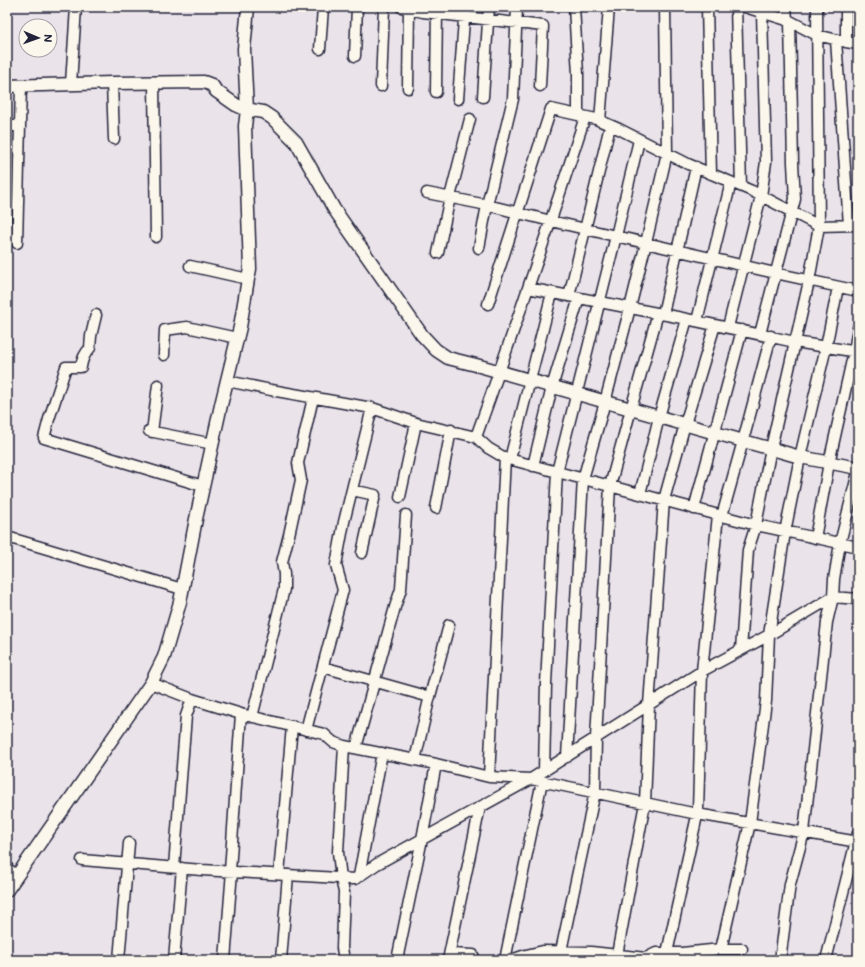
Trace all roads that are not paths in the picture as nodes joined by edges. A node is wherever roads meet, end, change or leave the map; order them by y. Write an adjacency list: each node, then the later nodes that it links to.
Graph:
1 (76, 7): 30 (street)
2 (248, 7): 39 (street)
3 (323, 7): 26 (street)
4 (357, 7): 27 (street)
5 (384, 7): 33 (street)
6 (489, 7): 20 (street)
7 (517, 7): 22 (street)
8 (574, 7): 40 (street)
9 (609, 7): 42 (street)
10 (665, 7): 48 (street)
11 (707, 7): 50 (street)
12 (736, 7): 52 (street)
13 (786, 7): 21 (street)
14 (817, 7): 23 (street)
15 (846, 7): 24 (street)
16 (406, 8): 18 (street); 35 (street)
17 (754, 9): 21 (street); 54 (street)
18 (437, 10): 19 (street); 36 (street)
19 (465, 12): 20 (street); 38 (street)
20 (488, 20): 22 (street); 37 (street)
21 (788, 21): 23 (street); 58 (street)
22 (516, 23): 34 (street); 56 (street)
23 (817, 35): 24 (street); 61 (street)
24 (841, 41): 25 (street); 60 (street)
25 (858, 44)
26 (320, 49)
27 (355, 56)
28 (112, 83): 29 (street); 30 (street); 46 (street)
29 (154, 83): 39 (street); 64 (street)
30 (71, 84): 31 (street)
31 (20, 85): 32 (street); 44 (street)
32 (7, 86)
33 (381, 86)
34 (540, 86)
35 (408, 88)
36 (436, 92)
37 (483, 97)
38 (458, 99)
39 (247, 110): 74 (street); 98 (street)
40 (582, 116): 42 (street); 57 (street); 59 (street)
41 (470, 119): 55 (street)
42 (600, 121): 45 (street)
43 (7, 126): 44 (street)
44 (20, 126): 65 (street)
45 (610, 126): 47 (street); 62 (street)
46 (114, 139)
47 (639, 140): 48 (street); 63 (street)
48 (667, 153): 49 (street); 66 (street)
49 (696, 168): 50 (street); 68 (street)
50 (711, 174): 51 (street)
51 (731, 182): 52 (street); 70 (street)
52 (741, 186): 54 (street)
53 (427, 193): 55 (street)
54 (761, 196): 58 (street); 72 (street)
55 (450, 197): 56 (street); 69 (street)
56 (487, 205): 57 (street); 67 (street)
57 (517, 212): 59 (street); 82 (street)
58 (791, 212): 61 (street); 73 (street)
59 (551, 221): 62 (street); 77 (street)
60 (853, 225): 61 (street)
61 (819, 226): 75 (street)
62 (585, 229): 63 (street); 80 (street)
63 (616, 236): 66 (street); 81 (street)
64 (156, 237)
65 (17, 243)
66 (646, 243): 68 (street); 83 (street)
67 (479, 248)
68 (678, 250): 70 (street); 84 (street)
69 (438, 253)
70 (711, 258): 72 (street); 86 (street)
71 (190, 266): 74 (street)
72 (743, 266): 73 (street); 88 (street)
73 (775, 273): 75 (street); 91 (street)
74 (248, 279): 93 (street)
75 (809, 281): 76 (street); 94 (street)
76 (838, 287): 78 (street); 95 (street)
77 (528, 288): 79 (street); 98 (street)
78 (858, 290)
79 (552, 293): 80 (street); 100 (street)
80 (574, 297): 81 (street); 102 (street)
81 (599, 302): 83 (street); 103 (street)
82 (488, 304)
83 (630, 308): 84 (street); 105 (street)
84 (661, 314): 86 (street); 107 (street)
85 (96, 316): 125 (street)
86 (692, 320): 87 (street); 108 (street)
87 (715, 325): 88 (street); 110 (street)
88 (728, 327): 90 (street)
89 (858, 328): 96 (street)
90 (742, 330): 91 (street); 112 (street)
91 (760, 334): 92 (street)
92 (771, 336): 94 (street); 114 (street)
93 (237, 338): 97 (street); 99 (street)
94 (795, 342): 95 (street); 116 (street)
95 (826, 347): 96 (street); 117 (street)
96 (856, 352): 119 (street)
97 (164, 355)
98 (499, 372): 100 (street); 113 (street)
99 (227, 381): 104 (street); 115 (street)
100 (529, 381): 102 (street); 118 (street)
101 (158, 385): 115 (street)
102 (552, 387): 103 (street); 120 (street)
103 (576, 394): 105 (street); 122 (street)
104 (313, 398): 106 (street); 156 (street)
105 (605, 402): 107 (street); 124 (street)
106 (372, 408): 109 (street); 127 (street)
107 (631, 409): 108 (street); 126 (street)
108 (659, 417): 110 (street); 128 (street)
109 (416, 423): 111 (street); 129 (street)
110 (685, 424): 112 (street); 130 (street)
111 (450, 430): 113 (street); 131 (street)
112 (715, 433): 114 (street); 132 (street)
113 (476, 437): 118 (street)
114 (743, 441): 116 (street); 134 (street)
115 (213, 444): 125 (street)
116 (771, 448): 117 (street); 135 (street)
117 (800, 457): 119 (street); 136 (street)
118 (507, 459): 120 (street); 167 (street)
119 (829, 463): 121 (street); 138 (street)
120 (533, 466): 122 (street)
121 (858, 468)
122 (556, 472): 124 (street); 166 (street)
123 (858, 472): 139 (street)
124 (583, 479): 126 (street); 163 (street)
125 (203, 486): 142 (street)
126 (610, 486): 128 (street); 159 (street)
127 (352, 490): 141 (street); 148 (street)
128 (640, 494): 130 (street)
129 (400, 497)
130 (664, 500): 132 (street); 154 (street)
131 (436, 508)
132 (694, 508): 134 (street)
133 (406, 515): 150 (street)
134 (720, 515): 135 (street); 149 (street)
135 (756, 525): 136 (street); 147 (street)
136 (785, 532): 138 (street); 146 (street)
137 (7, 537): 142 (street)
138 (814, 538): 139 (street)
139 (840, 543): 140 (street); 143 (street)
140 (858, 547)
141 (362, 553)
142 (182, 589): 151 (street)
143 (833, 597): 144 (street); 146 (street); 175 (street)
144 (858, 600)
145 (449, 625): 152 (street)
146 (769, 634): 147 (street); 174 (street)
147 (741, 650): 149 (street)
148 (323, 667): 150 (street); 158 (street)
149 (702, 671): 154 (street); 173 (street)
150 (374, 681): 152 (street); 161 (street)
151 (151, 683): 153 (street); 185 (street)
152 (430, 697): 164 (street)
153 (192, 699): 155 (street); 181 (street)
154 (649, 705): 159 (street); 171 (street)
155 (241, 714): 156 (street); 183 (street)
156 (252, 717): 157 (street)
157 (292, 726): 158 (street); 184 (street)
158 (306, 730): 160 (street)
159 (596, 738): 163 (street); 170 (street)
160 (344, 746): 161 (street); 187 (street)
161 (356, 748): 162 (street)
162 (382, 753): 164 (street); 186 (street)
163 (567, 756): 166 (street)
164 (415, 760): 165 (street)
165 (436, 764): 167 (street); 176 (street)
166 (544, 771): 168 (street)
167 (489, 777): 168 (street)
168 (531, 779): 169 (street); 172 (street)
169 (542, 782): 170 (street); 205 (street)
170 (594, 792): 171 (street); 191 (street)
171 (645, 803): 173 (street); 193 (street)
172 (480, 807): 176 (street); 196 (street)
173 (698, 814): 174 (street); 192 (street)
174 (750, 823): 175 (street); 189 (street)
175 (804, 832): 177 (street); 207 (street)
176 (422, 839): 186 (street); 203 (street)
177 (857, 839): 208 (street)
178 (129, 843): 180 (street)
179 (82, 860): 180 (street)
180 (128, 863): 181 (street); 198 (street)
181 (178, 867): 183 (street); 199 (street)
182 (7, 868): 185 (street)
183 (231, 871): 184 (street); 200 (street)
184 (284, 874): 187 (street); 201 (street)
185 (17, 876): 188 (street)
186 (359, 876): 187 (street)
187 (341, 879): 202 (street)
188 (7, 890)
189 (721, 949): 190 (street); 195 (street)
190 (742, 949)
191 (561, 951): 194 (street); 206 (street)
192 (667, 953): 195 (street); 197 (street)
193 (617, 955): 194 (street); 197 (street)
194 (589, 956)
195 (692, 956)
196 (449, 957): 204 (street)
197 (646, 959)
198 (119, 960)
199 (174, 960)
200 (225, 960)
201 (281, 960)
202 (344, 960)
203 (396, 960)
204 (475, 960)
205 (505, 960)
206 (511, 960)
207 (780, 960)
208 (826, 960)

